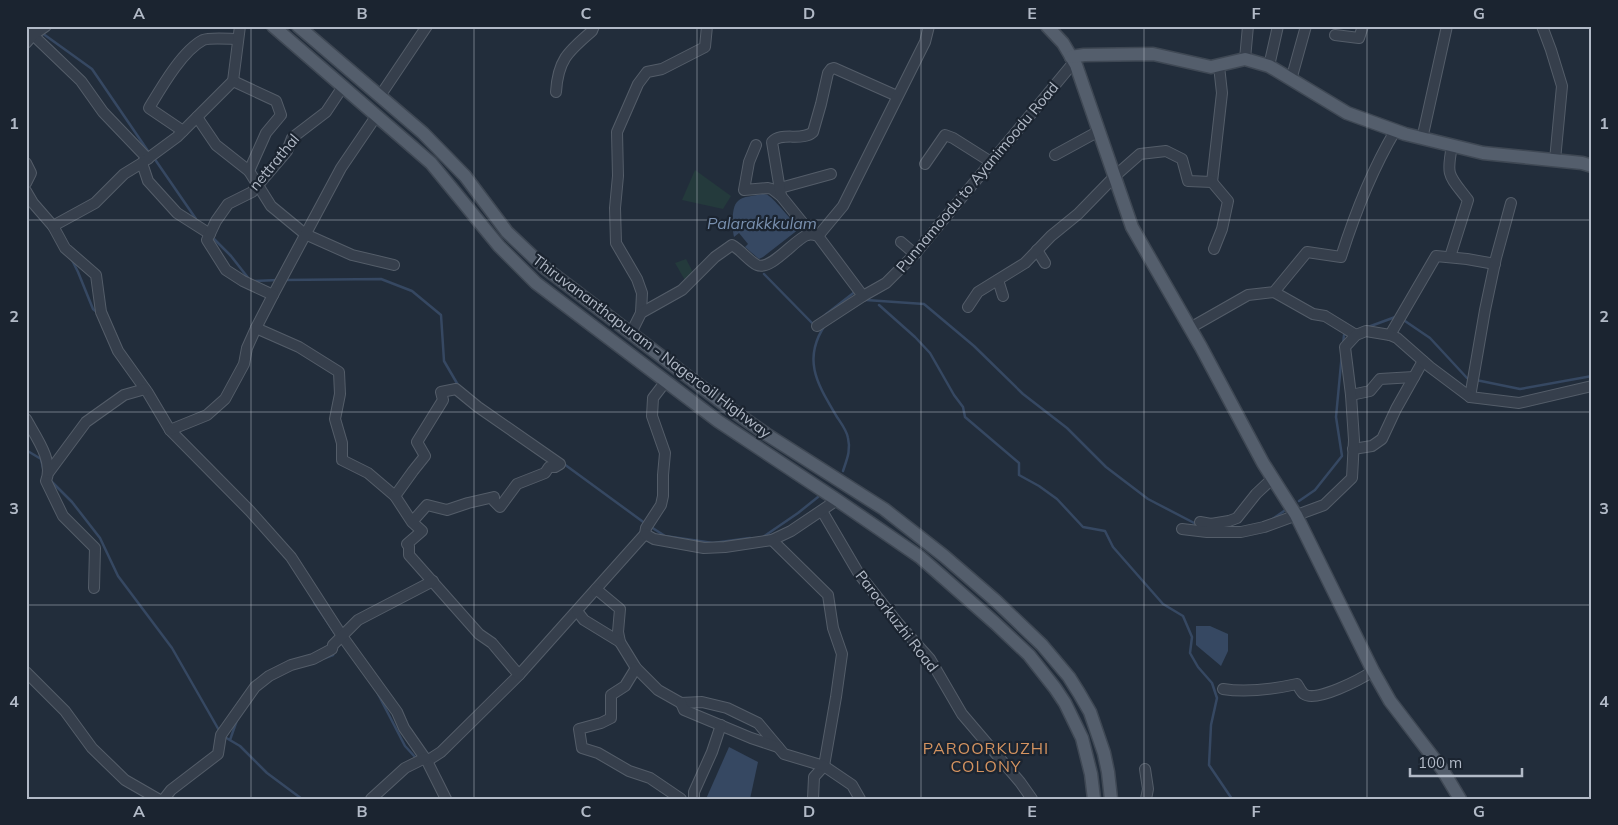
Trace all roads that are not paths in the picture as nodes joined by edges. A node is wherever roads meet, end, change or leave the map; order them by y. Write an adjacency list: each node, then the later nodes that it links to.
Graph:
1 (240, 26): 18 (street)
2 (273, 26): 26 (main road, Thiruvananthapuram - Nagercoil Highway)
3 (298, 26): 28 (main road, Thiruvananthapuram - Nagercoil Highway)
4 (427, 26): 28 (street)
5 (594, 26): 27 (street)
6 (707, 26): 73 (street)
7 (929, 26): 29 (street)
8 (1047, 26): 19 (main road)
9 (1059, 26): 19 (main road)
10 (1248, 26): 21 (street)
11 (1278, 26): 23 (street)
12 (1306, 26): 24 (street)
13 (1363, 26): 17 (street)
14 (1447, 26): 35 (street)
15 (1546, 28): 40 (street)
16 (35, 32): 39 (street)
17 (1335, 35)
18 (238, 39): 25 (street); 32 (street)
19 (1063, 43): 20 (main road)
20 (1072, 59): 22 (main road); 33 (main road); 41 (street, Punnamoodu to Ayanimoodu Road)
21 (1245, 60): 22 (main road); 23 (main road)
22 (1219, 66): 48 (street)
23 (1269, 66): 24 (main road)
24 (1291, 80): 34 (main road)
25 (233, 81): 31 (street); 45 (street)
26 (341, 86): 30 (main road, Thiruvananthapuram - Nagercoil Highway); 50 (street, nettrathal)
27 (556, 92)
28 (380, 96): 77 (main road, Thiruvananthapuram - Nagercoil Highway)
29 (897, 96): 52 (street); 58 (street)
30 (377, 115): 56 (street); 82 (main road, Thiruvananthapuram - Nagercoil Highway)
31 (197, 117): 32 (street); 45 (street)
32 (183, 131): 39 (street)
33 (1099, 131): 38 (street); 47 (main road)
34 (1395, 131): 35 (main road); 68 (street)
35 (1422, 138): 37 (main road)
36 (756, 144): 52 (street)
37 (1452, 146): 40 (main road); 63 (street)
38 (1055, 155)
39 (149, 158): 54 (street); 55 (street)
40 (1555, 160): 44 (main road)
41 (991, 162): 43 (street); 62 (street, Punnamoodu to Ayanimoodu Road)
42 (26, 163): 49 (street)
43 (925, 164)
44 (1592, 166)
45 (249, 171): 50 (street)
46 (831, 174): 52 (street)
47 (1115, 176): 48 (street); 61 (street); 76 (main road)
48 (1212, 182): 60 (street)
49 (26, 183)
50 (258, 185): 55 (street, nettrathal); 56 (street)
51 (26, 192): 54 (street)
52 (780, 192): 57 (street)
53 (1511, 203): 65 (street)
54 (53, 226): 84 (street)
55 (210, 234): 69 (street)
56 (305, 234): 66 (street); 69 (street)
57 (807, 235): 58 (street); 73 (street)
58 (820, 235): 70 (street)
59 (901, 242): 62 (street)
60 (1214, 249)
61 (1038, 250): 64 (street); 67 (street)
62 (915, 254): 70 (street, Punnamoodu to Ayanimoodu Road)
63 (1450, 257): 65 (street); 79 (street)
64 (1045, 263)
65 (1495, 264): 86 (street)
66 (394, 265)
67 (998, 280): 71 (street); 72 (street)
68 (1274, 292): 76 (street); 78 (street)
69 (273, 295): 75 (street)
70 (863, 296): 74 (street, Punnamoodu to Ayanimoodu Road)
71 (1003, 296)
72 (968, 307)
73 (641, 313): 77 (street)
74 (817, 326)
75 (256, 328): 88 (street); 92 (street)
76 (1190, 328): 91 (main road)
77 (630, 332): 128 (main road, Thiruvananthapuram - Nagercoil Highway)
78 (1356, 335): 79 (street); 85 (street)
79 (1390, 335): 80 (street)
80 (1423, 361): 81 (street); 86 (street)
81 (1414, 377): 85 (street); 89 (street)
82 (666, 381): 93 (main road, Thiruvananthapuram - Nagercoil Highway); 98 (street)
83 (1592, 386): 86 (street)
84 (145, 389): 88 (street); 90 (street)
85 (1351, 395): 89 (street)
86 (1470, 397)
87 (26, 419): 90 (street)
88 (170, 430): 105 (street)
89 (1353, 449): 95 (street)
90 (49, 472): 102 (street)
91 (1273, 478): 95 (main road); 97 (street)
92 (395, 496): 96 (street); 96 (street)
93 (837, 500): 94 (street); 127 (main road, Thiruvananthapuram - Nagercoil Highway)
94 (822, 511): 100 (street); 126 (street, Paroorkuzhi Road)
95 (1296, 515): 99 (street); 108 (main road)
96 (412, 522): 101 (street)
97 (1200, 522)
98 (647, 527): 100 (street); 103 (street)
99 (1182, 529)
100 (772, 540): 116 (street)
101 (433, 581): 105 (street); 110 (street)
102 (94, 588)
103 (596, 589): 104 (street); 106 (street)
104 (577, 611): 106 (street); 110 (street)
105 (342, 636): 115 (street); 119 (street)
106 (620, 642): 107 (street)
107 (636, 668): 112 (street); 122 (street)
108 (1373, 671): 111 (street); 130 (main road)
109 (26, 672): 118 (street)
110 (519, 675): 115 (street)
111 (1223, 689)
112 (681, 703): 113 (street); 114 (street)
113 (721, 725): 114 (street); 123 (street)
114 (778, 747): 116 (street)
115 (422, 761): 120 (street); 121 (street)
116 (824, 766): 124 (street); 125 (street)
117 (1145, 768): 129 (street)
118 (158, 799)
119 (164, 799)
120 (371, 799)
121 (446, 799)
122 (681, 799)
123 (694, 799)
124 (813, 799)
125 (860, 799)
126 (1032, 799)
127 (1094, 799)
128 (1111, 799)
129 (1146, 799)
130 (1460, 799)

